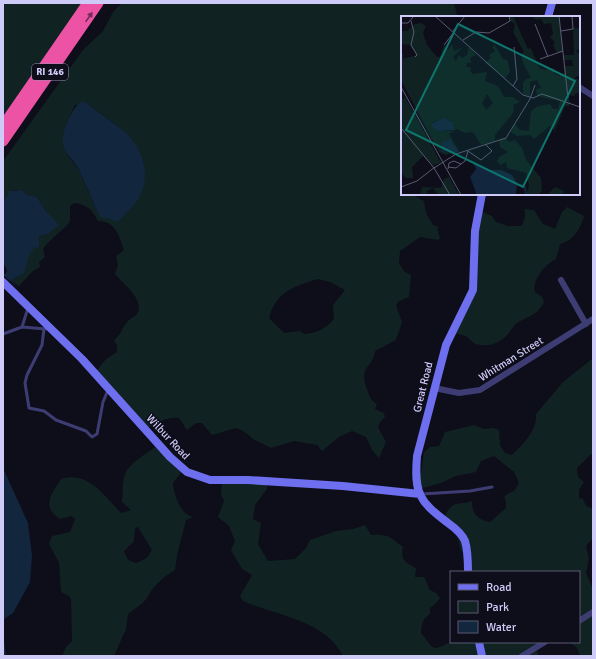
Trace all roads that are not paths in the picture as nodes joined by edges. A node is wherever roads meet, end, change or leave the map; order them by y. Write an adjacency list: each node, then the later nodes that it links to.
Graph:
1 (88, 3): 7 (highway, RI 146)
2 (98, 3): 8 (highway, RI 146, one-way to 2)
3 (552, 3): 4 (street)
4 (548, 16)
5 (580, 88): 6 (street)
6 (593, 96)
7 (3, 126)
8 (3, 141)
9 (482, 195): 20 (street, Great Road)
10 (561, 280): 14 (street)
11 (3, 282): 12 (street, Wilbur Road)
12 (29, 306): 15 (lane); 17 (street, Wilbur Road)
13 (593, 320): 14 (street, Whitman Street)
14 (586, 324): 20 (street, Whitman Street)
15 (22, 327): 16 (lane); 18 (lane)
16 (44, 329): 17 (lane); 19 (lane)
17 (52, 329): 19 (street, Wilbur Road)
18 (3, 334)
19 (109, 388): 22 (street, Wilbur Road)
20 (434, 388): 22 (street, Great Road)
21 (492, 487): 22 (lane)
22 (420, 494): 23 (street, Great Road)
23 (468, 571)
24 (593, 612): 25 (street)
25 (580, 620)
26 (480, 643): 28 (street)
27 (543, 643): 29 (street)
28 (482, 656)
29 (522, 656)

